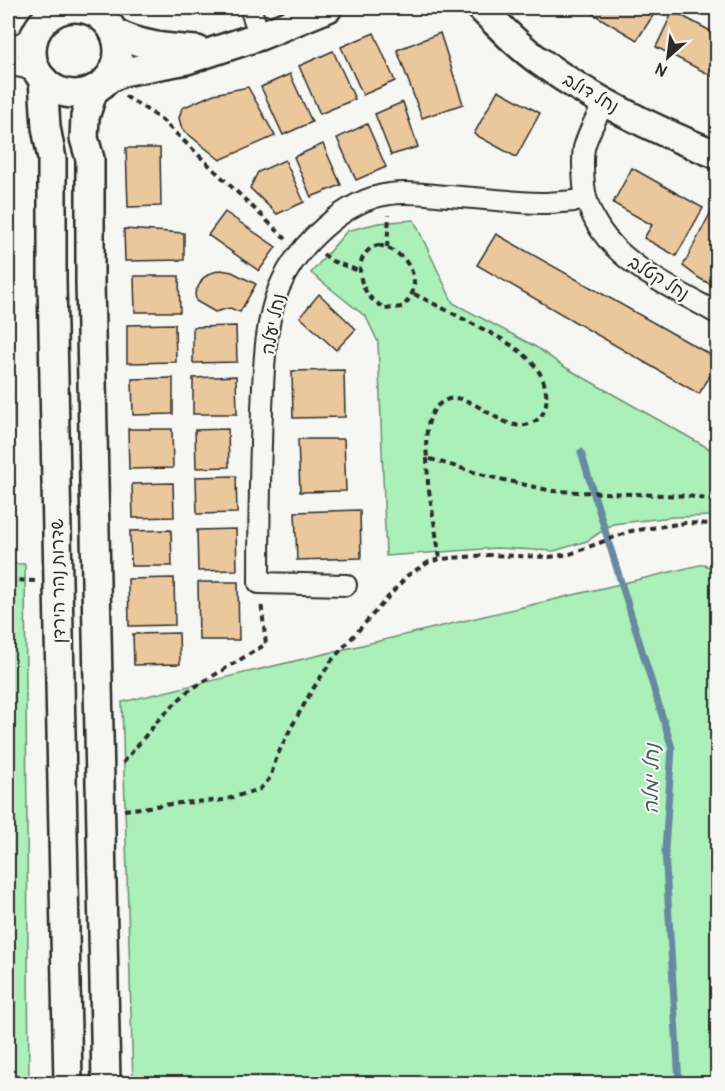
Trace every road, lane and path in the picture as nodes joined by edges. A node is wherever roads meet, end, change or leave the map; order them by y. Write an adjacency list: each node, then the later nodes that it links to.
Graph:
1 (250, 8): 6 (street)
2 (328, 8): 6 (main road)
3 (481, 8): 12 (main road, נחל דולב)
4 (32, 16): 5 (main road); 7 (street); 10 (main road)
5 (104, 19): 8 (main road); 11 (main road)
6 (260, 36): 8 (main road)
7 (8, 50)
8 (213, 50): 11 (main road)
9 (8, 64): 10 (street)
10 (41, 77): 11 (main road); 29 (main road, שדרות נהר הירדן)
11 (102, 83): 16 (path); 27 (main road, שדרות נהר הירדן)
12 (604, 102): 13 (main road, נחל דולב); 15 (street, נחל קטלב)
13 (717, 155)
14 (391, 194): 15 (street, נחל יעלה); 16 (street, נחל יעלה); 17 (path)
15 (586, 200): 20 (street, נחל קטלב)
16 (304, 247): 18 (path); 25 (street, נחל יעלה)
17 (387, 247): 18 (path); 19 (path)
18 (359, 271): 19 (path)
19 (414, 294): 21 (path)
20 (717, 314)
21 (427, 458): 22 (path); 24 (path)
22 (717, 501)
23 (717, 524): 24 (path)
24 (440, 559): 28 (path)
25 (259, 583): 26 (street); 27 (path)
26 (346, 585)
27 (100, 791): 30 (main road, שדרות נהר הירדן)
28 (120, 810)
29 (68, 1083)
30 (106, 1083)

